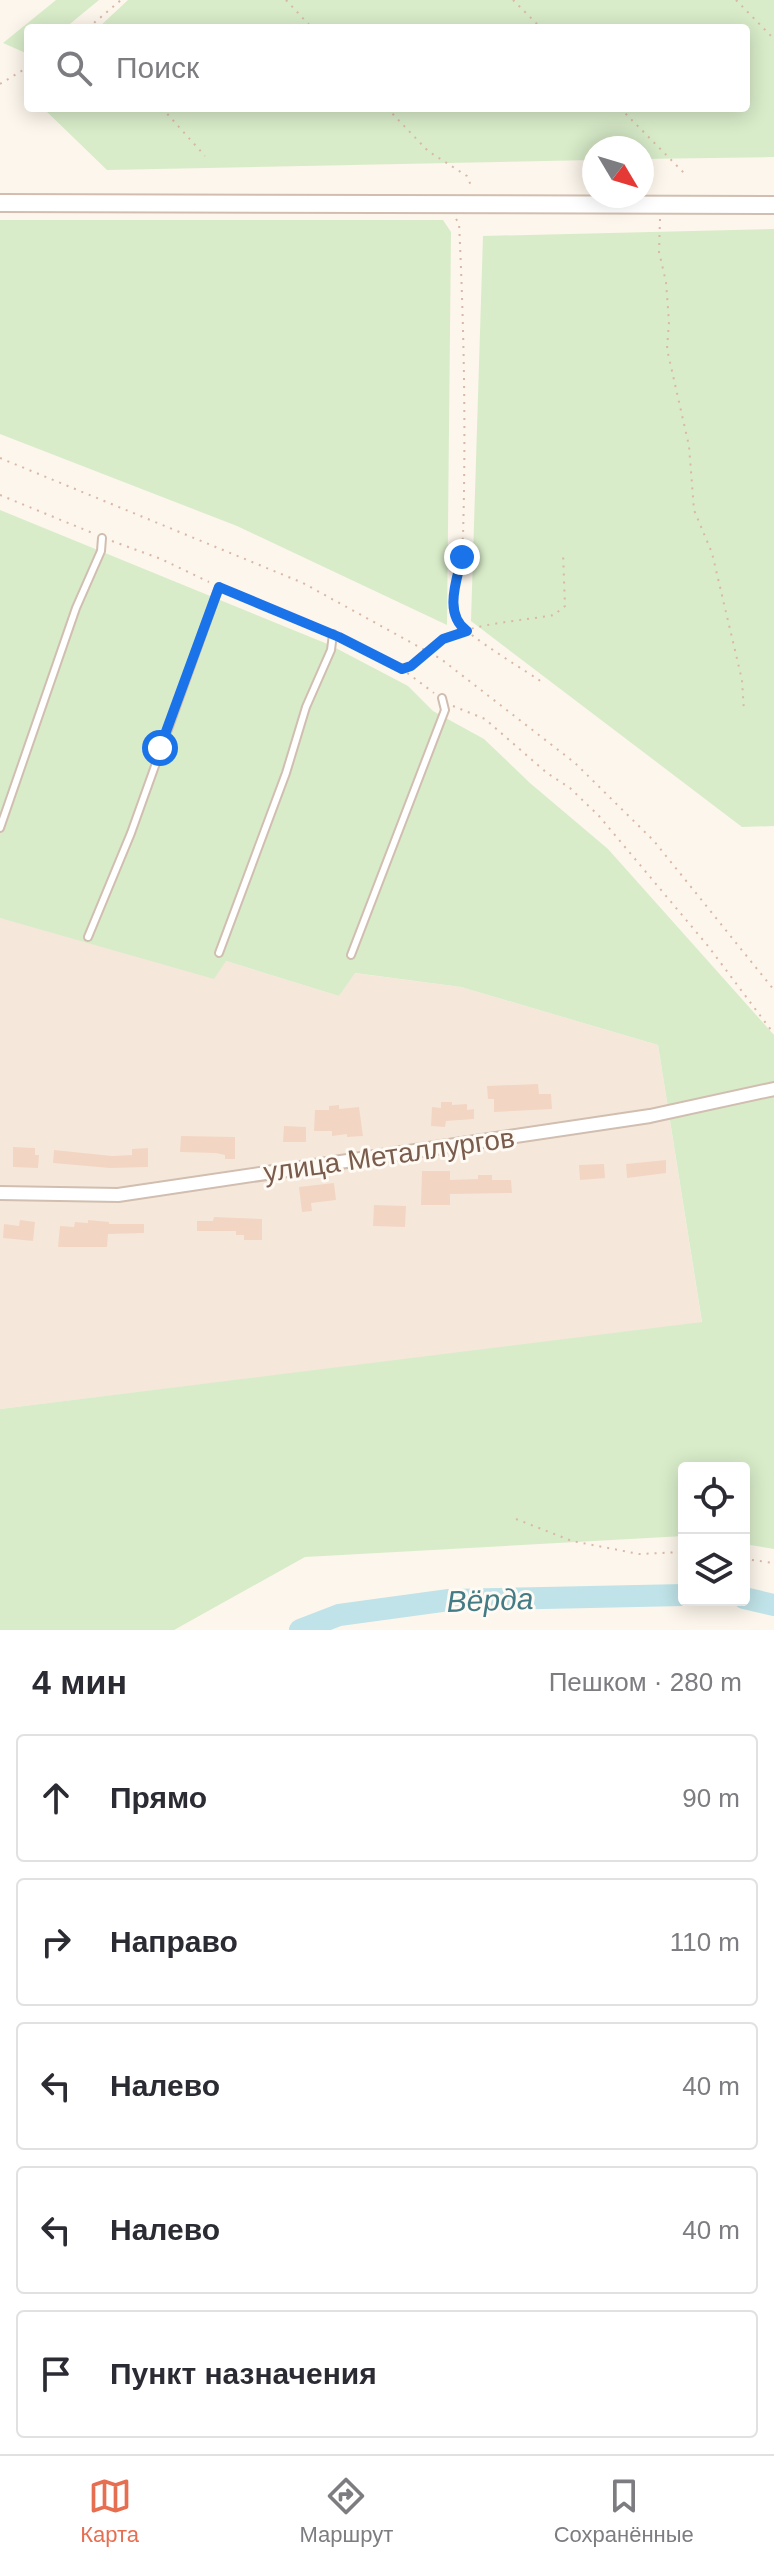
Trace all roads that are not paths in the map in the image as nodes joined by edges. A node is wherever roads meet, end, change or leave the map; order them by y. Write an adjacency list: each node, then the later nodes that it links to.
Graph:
1 (0, 203): 2 (street)
2 (774, 205)
3 (102, 538): 7 (lane)
4 (219, 587): 8 (lane)
5 (333, 634): 9 (lane)
6 (442, 698): 10 (lane)
7 (0, 828)
8 (88, 937)
9 (219, 953)
10 (351, 955)
11 (774, 1089): 12 (street, улица Металлургов)
12 (0, 1193)

